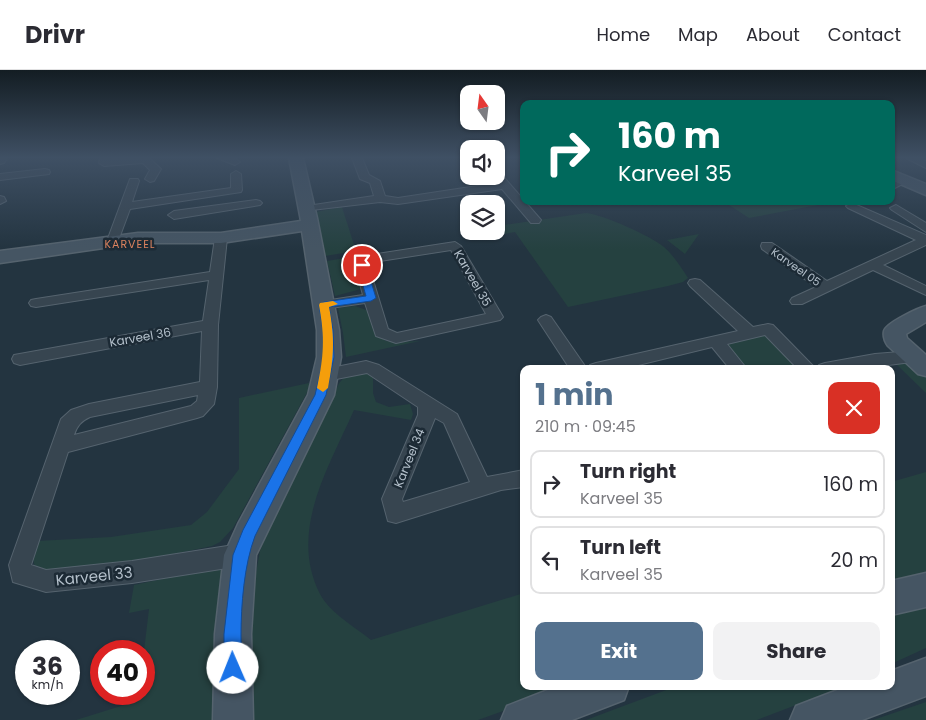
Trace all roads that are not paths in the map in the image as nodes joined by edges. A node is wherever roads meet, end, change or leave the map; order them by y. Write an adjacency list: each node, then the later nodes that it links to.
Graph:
1 (132, 188): 13 (street)
2 (302, 188): 16 (street)
3 (377, 188): 8 (street)
4 (469, 188): 8 (street)
5 (508, 188): 9 (street)
6 (237, 190): 7 (street); 14 (street)
7 (174, 199): 13 (street); 14 (street)
8 (380, 199): 16 (street)
9 (520, 202)
10 (256, 203): 14 (street)
11 (522, 205): 17 (street)
12 (854, 205): 20 (street, Karveel 05)
13 (126, 206): 21 (street)
14 (238, 206)
15 (896, 208): 18 (street)
16 (308, 217): 19 (street); 32 (street)
17 (535, 220)
18 (926, 228)
19 (221, 238): 21 (street); 25 (street)
20 (926, 240): 24 (street, Karveel 05)
21 (113, 241): 23 (street)
22 (766, 246): 27 (street, Karveel 05)
23 (0, 257)
24 (872, 265): 27 (street, Karveel 05); 28 (street)
25 (216, 275): 31 (street); 35 (street)
26 (695, 283): 36 (street)
27 (826, 287): 30 (street, Karveel 05)
28 (926, 291)
29 (371, 298): 29 (street, Karveel 35); 32 (street)
30 (797, 301)
31 (36, 303)
32 (324, 305): 45 (street)
33 (926, 313): 39 (street)
34 (546, 320): 40 (street)
35 (210, 325): 38 (street, Karveel 36); 46 (street)
36 (750, 333): 37 (street); 43 (street)
37 (716, 341): 41 (street); 42 (street)
38 (20, 358)
39 (919, 362): 44 (street)
40 (576, 365)
41 (613, 365)
42 (736, 365)
43 (804, 365)
44 (848, 365)
45 (326, 375): 47 (street); 51 (street)
46 (208, 387): 48 (street); 48 (street, Karveel 33)
47 (427, 403): 50 (street); 50 (street, Karveel 34)
48 (61, 446): 51 (street, Karveel 33)
49 (520, 479): 50 (street, Karveel 34)
50 (482, 487)
51 (240, 555): 58 (street)
52 (926, 590): 53 (street)
53 (895, 597)
54 (926, 677): 55 (street)
55 (895, 688)
56 (600, 690): 59 (street)
57 (891, 690): 60 (street)
58 (234, 720)
59 (521, 720)
60 (810, 720)

